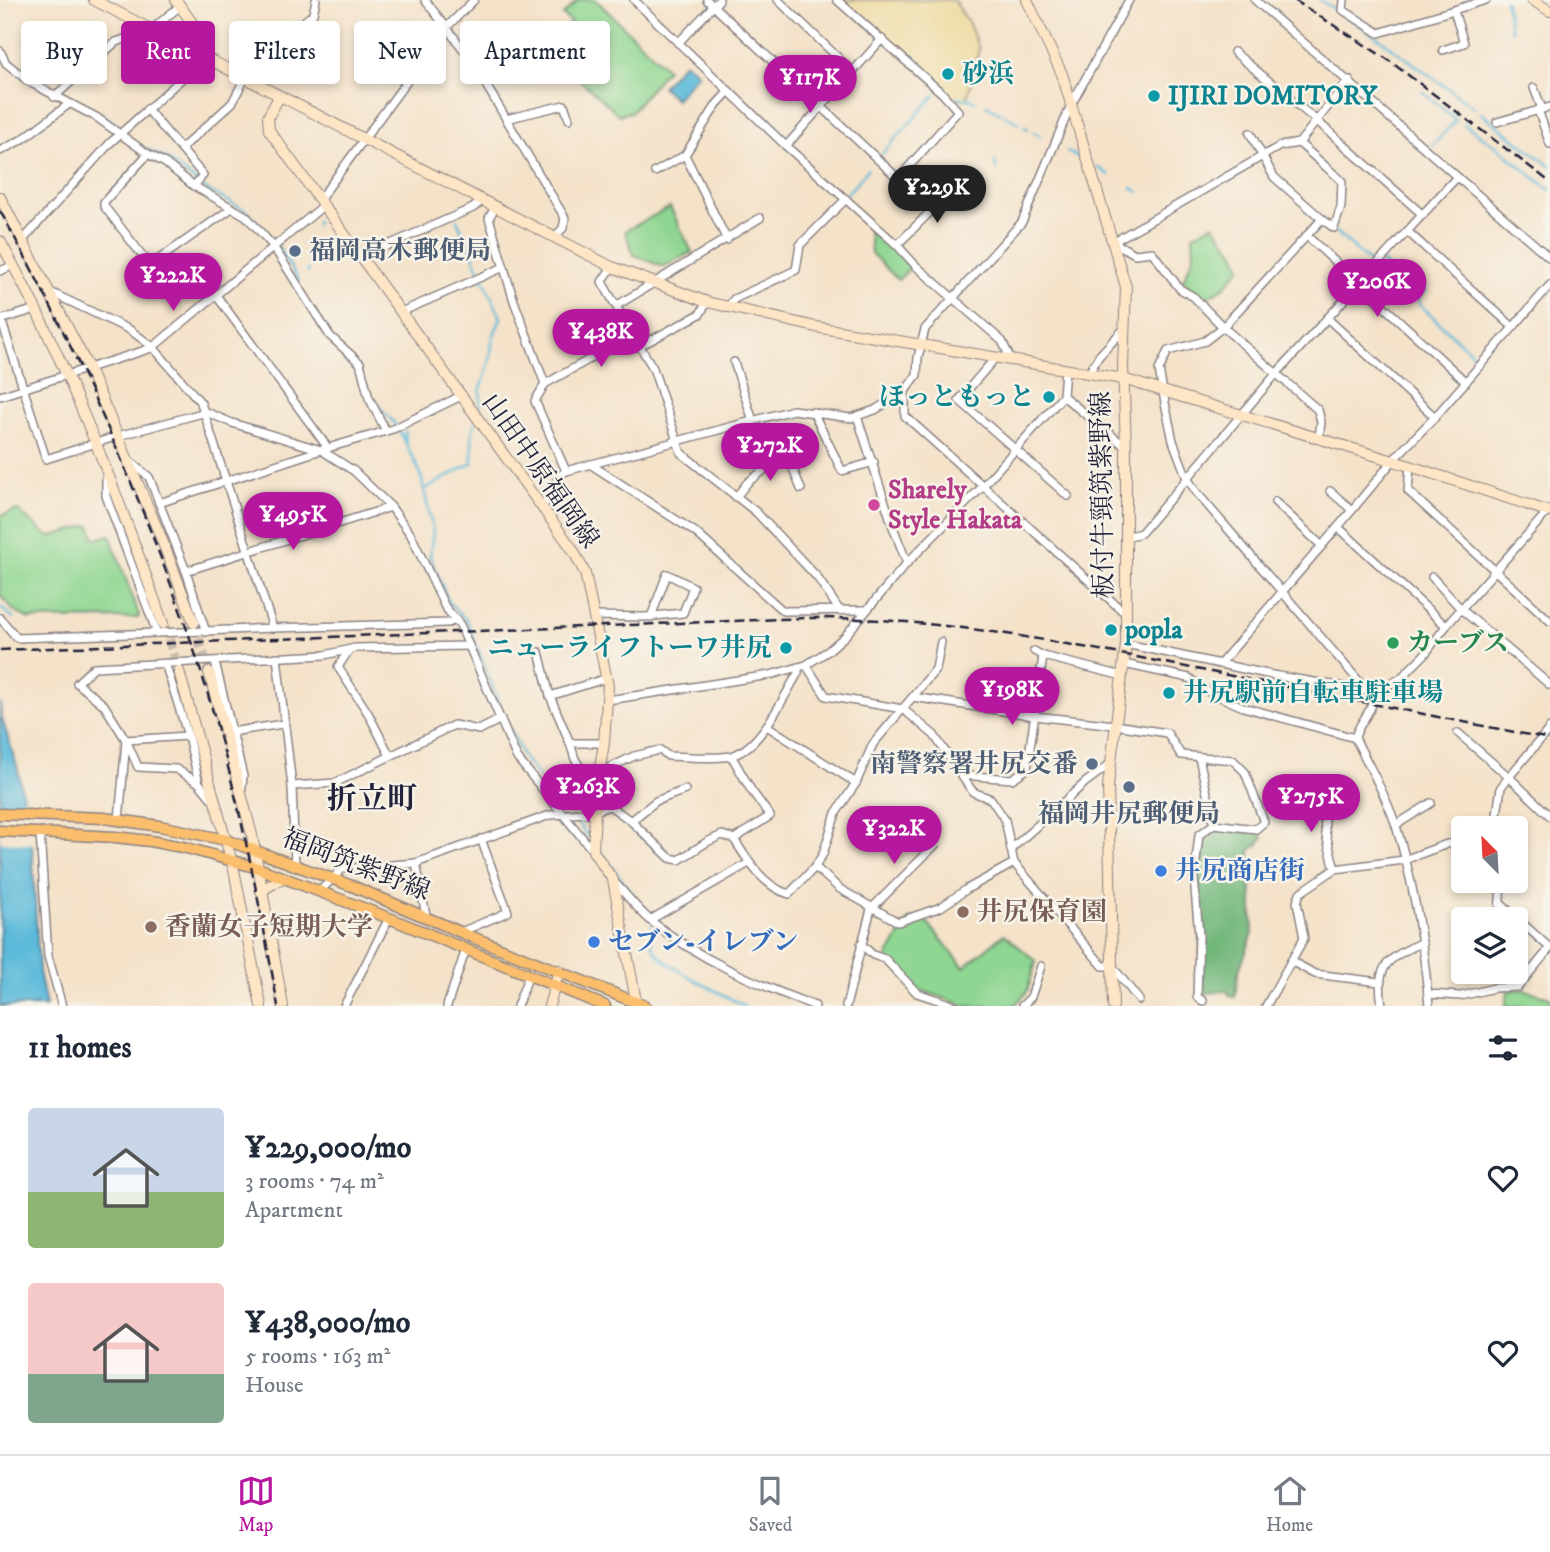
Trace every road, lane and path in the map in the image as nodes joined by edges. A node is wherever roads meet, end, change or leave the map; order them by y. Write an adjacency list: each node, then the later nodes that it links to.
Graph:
1 (94, 0): 15 (street)
2 (316, 0): 23 (street)
3 (425, 0): 24 (street)
4 (474, 0): 25 (street)
5 (634, 0): 28 (street)
6 (707, 0): 17 (street)
7 (778, 0): 32 (street)
8 (837, 0): 26 (street)
9 (1027, 0): 43 (street, 板付牛頸筑紫野線)
10 (1129, 0): 43 (street)
11 (1255, 0): 33 (street)
12 (1344, 0): 19 (street)
13 (1486, 0): 19 (street)
14 (1532, 0): 18 (street)
15 (110, 3): 20 (street)
16 (178, 3): 21 (street); 22 (street)
17 (717, 3): 28 (street); 44 (street)
18 (1548, 7)
19 (1454, 11): 29 (street)
20 (137, 21)
21 (160, 21)
22 (191, 21)
23 (305, 21)
24 (441, 21)
25 (446, 28): 47 (street)
26 (883, 39): 32 (street); 64 (street)
27 (121, 40): 40 (street)
28 (678, 43): 39 (street)
29 (1443, 50)
30 (0, 51): 40 (street)
31 (1234, 52): 49 (street)
32 (853, 72): 44 (street)
33 (1349, 80): 49 (street); 63 (street)
34 (177, 84): 46 (street)
35 (242, 84): 57 (street)
36 (256, 84): 41 (street)
37 (405, 84): 53 (street)
38 (1534, 88): 45 (street)
39 (729, 91): 56 (street); 60 (street)
40 (57, 94): 42 (street)
41 (279, 97): 53 (street); 70 (street, 山田中原福岡線)
42 (69, 104): 51 (street); 58 (street)
43 (1071, 105): 83 (street, 板付牛頸筑紫野線); 97 (street)
44 (821, 107): 56 (street); 64 (street)
45 (1544, 108): 50 (street); 55 (street)
46 (147, 109): 51 (street); 57 (street)
47 (506, 119): 48 (street); 79 (street)
48 (569, 119)
49 (1317, 121): 54 (street); 74 (street)
50 (1497, 122)
51 (123, 131): 59 (street); 80 (street)
52 (1250, 133): 61 (street)
53 (365, 139): 69 (street); 70 (street)
54 (1299, 143): 61 (street); 76 (street)
55 (1550, 144)
56 (786, 146): 68 (street)
57 (181, 149): 65 (street)
58 (0, 151)
59 (148, 154): 65 (street); 72 (street)
60 (685, 155): 62 (street); 81 (street)
61 (1264, 156): 76 (street); 83 (street)
62 (654, 172)
63 (1457, 177): 74 (street); 87 (street)
64 (898, 179): 73 (street)
65 (197, 183): 72 (street)
66 (957, 185): 73 (street)
67 (0, 197): 80 (street)
68 (846, 199): 85 (street); 100 (street)
69 (483, 200): 71 (street); 86 (street)
70 (321, 203): 84 (street); 86 (street, 山田中原福岡線)
71 (496, 206): 79 (street); 89 (street)
72 (232, 208): 84 (street)
73 (932, 210): 85 (street)
74 (1423, 215): 77 (street)
75 (760, 218): 81 (street)
76 (1322, 219): 78 (street)
77 (1408, 232): 93 (street); 106 (street)
78 (1307, 236): 93 (street); 105 (street)
79 (555, 237): 90 (street)
80 (23, 240): 95 (street)
81 (727, 240): 92 (street)
82 (0, 241): 88 (street)
83 (1113, 242): 105 (street); 107 (street, 板付牛頸筑紫野線)
84 (276, 244): 96 (street); 135 (street)
85 (897, 244): 97 (street)
86 (361, 257): 102 (street, 山田中原福岡線)
87 (1550, 258)
88 (14, 265): 91 (street); 101 (street)
89 (504, 267): 102 (street); 122 (street)
90 (612, 267): 92 (street); 99 (street)
91 (0, 271)
92 (653, 283): 98 (street); 99 (street)
93 (1359, 284): 103 (street); 121 (street)
94 (1550, 285): 106 (street)
95 (50, 292): 111 (street); 115 (street)
96 (216, 295): 111 (street); 141 (street)
97 (953, 297): 109 (street); 113 (street)
98 (707, 302): 100 (street); 110 (street)
99 (615, 306): 108 (street)
100 (727, 308): 109 (street)
101 (36, 309): 104 (street); 119 (street)
102 (401, 312): 127 (street, 山田中原福岡線)
103 (1327, 318): 118 (street); 133 (street)
104 (1, 320): 123 (street)
105 (1223, 327): 118 (street); 125 (street)
106 (1513, 327): 121 (street)
107 (1124, 328): 117 (street); 120 (street, 板付牛頸筑紫野線)
108 (633, 335): 110 (street); 122 (street)
109 (920, 345): 112 (street); 124 (street)
110 (640, 346): 138 (street)
111 (153, 347): 115 (street); 129 (street)
112 (996, 357): 113 (street); 142 (street)
113 (1011, 360): 116 (street)
114 (734, 362): 134 (street)
115 (89, 369): 119 (street); 136 (street)
116 (1065, 369): 117 (street); 128 (street)
117 (1089, 373): 120 (street)
118 (1276, 374): 131 (street); 137 (street)
119 (68, 375): 123 (street); 139 (street)
120 (1123, 379): 125 (street); 140 (street, 板付牛頸筑紫野線)
121 (1466, 382): 133 (street)
122 (545, 384): 149 (street)
123 (25, 388): 126 (street); 139 (street)
124 (905, 391): 132 (street); 152 (street)
125 (1163, 391): 131 (street); 150 (street)
126 (0, 396)
127 (461, 396): 135 (street); 160 (street, 山田中原福岡線)
128 (1063, 396): 140 (street); 142 (street)
129 (206, 412): 136 (street); 141 (street); 151 (street)
130 (813, 412): 132 (street); 134 (street); 145 (street)
131 (1241, 414): 137 (street); 150 (street)
132 (857, 416): 145 (street)
133 (1436, 417): 144 (street)
134 (752, 421): 138 (street)
135 (390, 430): 141 (street)
136 (118, 436): 139 (street); 143 (street)
137 (1319, 438): 144 (street)
138 (676, 441): 147 (street); 156 (street)
139 (97, 443): 146 (street)
140 (1126, 447): 164 (street, 板付牛頸筑紫野線)
141 (325, 449): 151 (street); 159 (street)
142 (1015, 450): 152 (street); 155 (street)
143 (127, 458): 158 (street); 181 (street)
144 (1394, 461): 148 (street); 161 (street)
145 (874, 462): 167 (street)
146 (106, 463): 182 (street); 186 (street)
147 (590, 464): 149 (street); 174 (street)
148 (1410, 466): 162 (street); 169 (street)
149 (566, 471): 160 (street)
150 (1187, 478): 164 (street); 171 (street)
151 (226, 481): 158 (street); 166 (street)
152 (982, 487): 167 (street); 175 (street)
153 (801, 489): 156 (street)
154 (1330, 491): 161 (street)
155 (1069, 496)
156 (736, 497): 174 (street)
157 (1275, 502): 165 (street)
158 (159, 503): 168 (street)
159 (391, 507): 166 (street); 179 (street)
160 (542, 509): 176 (street, 山田中原福岡線)
161 (1352, 510): 163 (street)
162 (1549, 511): 169 (street)
163 (1338, 527): 165 (street); 183 (street)
164 (1125, 537): 175 (street, 板付牛頸筑紫野線)
165 (1322, 546): 171 (street)
166 (249, 550): 168 (street); 184 (street)
167 (907, 563): 173 (street)
168 (186, 571): 185 (street)
169 (1494, 571): 172 (street); 180 (street)
170 (1432, 577): 172 (street)
171 (1282, 591): 198 (street); 205 (street)
172 (1461, 609): 183 (street); 204 (street)
173 (866, 610): 174 (street); 199 (street)
174 (840, 611)
175 (1126, 614): 188 (street, 板付牛頸筑紫野線)
176 (593, 616): 177 (street); 203 (street, 山田中原福岡線)
177 (651, 617): 177 (street)
178 (0, 618): 186 (street)
179 (456, 620): 184 (street); 189 (street)
180 (1550, 621)
181 (194, 623)
182 (163, 624)
183 (1446, 626): 205 (street)
184 (273, 628): 185 (street)
185 (206, 632): 186 (street)
186 (157, 633)
187 (941, 642): 207 (street)
188 (1126, 644): 197 (street, 板付牛頸筑紫野線); 198 (street)
189 (469, 646): 190 (street); 211 (street)
190 (349, 649): 194 (street); 223 (street)
191 (1034, 651): 193 (street)
192 (539, 652): 206 (street)
193 (1043, 656): 202 (street); 210 (street)
194 (277, 657): 195 (street); 212 (street)
195 (215, 662): 196 (street); 216 (street)
196 (165, 663): 218 (street); 220 (street)
197 (1124, 664): 202 (street, 板付牛頸筑紫野線); 219 (street)
198 (1220, 664): 205 (street)
199 (802, 666): 208 (street); 209 (street); 214 (street)
200 (179, 671): 238 (street)
201 (209, 672): 235 (street)
202 (1123, 676): 213 (street, 板付牛頸筑紫野線)
203 (607, 678): 206 (street); 208 (street, 山田中原福岡線)
204 (1550, 685)
205 (1374, 692): 219 (street)
206 (550, 696): 221 (street)
207 (913, 697): 209 (street); 210 (street)
208 (608, 699): 222 (street, 山田中原福岡線)
209 (903, 709): 228 (street); 231 (street)
210 (1035, 716): 213 (street); 228 (street)
211 (501, 719): 223 (street); 241 (street)
212 (284, 723): 216 (street); 232 (street)
213 (1115, 725): 225 (street); 226 (street, 板付牛頸筑紫野線)
214 (767, 726): 224 (street); 231 (street)
215 (1550, 728): 229 (street)
216 (232, 732): 235 (street)
217 (1458, 733): 229 (street)
218 (188, 736): 220 (street); 230 (street)
219 (1354, 738): 247 (street)
220 (126, 740): 230 (street); 244 (street)
221 (570, 743): 222 (street); 236 (street)
222 (604, 743): 227 (street, 山田中原福岡線)
223 (390, 756): 232 (street)
224 (732, 757): 227 (street); 251 (street)
225 (1199, 758): 246 (street); 246 (street)
226 (1110, 764): 256 (street); 285 (street, 板付牛頸筑紫野線)
227 (599, 773): 236 (street, 山田中原福岡線)
228 (961, 775): 256 (street)
229 (1508, 777): 242 (street); 243 (street)
230 (199, 783): 238 (street)
231 (856, 783): 264 (street)
232 (292, 786): 263 (street)
233 (685, 790): 245 (street)
234 (1323, 793): 266 (street)
235 (242, 795): 257 (street)
236 (600, 800): 239 (street, 山田中原福岡線)
237 (1430, 803): 247 (street)
238 (217, 805): 252 (street)
239 (592, 812): 241 (street); 245 (street); 255 (street, 山田中原福岡線)
240 (0, 814): 244 (main road, 福岡筑紫野線)
241 (564, 814): 250 (street); 255 (street)
242 (1497, 816)
243 (1550, 816)
244 (120, 820): 252 (main road, 福岡筑紫野線)
245 (631, 821): 251 (street)
246 (1214, 824): 292 (street)
247 (1396, 825): 258 (street)
248 (0, 831): 249 (main road, 福岡筑紫野線)
249 (39, 833): 259 (main road, 福岡筑紫野線); 294 (street)
250 (481, 839): 260 (street); 279 (street)
251 (734, 839): 261 (street)
252 (226, 840): 257 (main road, 福岡筑紫野線); 259 (street)
253 (936, 844): 275 (street)
254 (1451, 844): 258 (street)
255 (594, 846): 269 (street)
256 (1011, 849): 262 (street)
257 (255, 850): 263 (main road, 福岡筑紫野線); 265 (street)
258 (1404, 860): 266 (street); 280 (street)
259 (231, 861): 265 (main road, 福岡筑紫野線); 295 (street)
260 (416, 863): 268 (street); 276 (street)
261 (748, 863): 264 (street); 278 (street)
262 (1014, 863): 275 (street); 285 (street)
263 (295, 864): 268 (main road, 福岡筑紫野線)
264 (815, 867): 275 (street)
265 (258, 868): 267 (main road, 福岡筑紫野線); 270 (street)
266 (1335, 869): 283 (street)
267 (284, 877): 270 (street); 271 (main road, 福岡筑紫野線)
268 (332, 878): 271 (street); 276 (main road, 福岡筑紫野線)
269 (613, 880): 278 (street); 293 (street)
270 (261, 891): 296 (street)
271 (320, 891): 277 (main road, 福岡筑紫野線)
272 (1500, 893): 273 (street)
273 (1500, 903): 274 (street); 290 (street)
274 (1500, 907)
275 (871, 909): 281 (street)
276 (426, 916): 279 (main road, 福岡筑紫野線)
277 (389, 918): 282 (main road, 福岡筑紫野線); 297 (street)
278 (648, 918): 302 (street)
279 (461, 932): 286 (main road, 福岡筑紫野線)
280 (1422, 943): 288 (street); 290 (street)
281 (861, 944): 303 (street); 304 (street)
282 (466, 949): 287 (main road, 福岡筑紫野線); 298 (street)
283 (1291, 961): 288 (street); 307 (street)
284 (1041, 966): 305 (street)
285 (1112, 966): 291 (street); 306 (street, 板付牛頸筑紫野線)
286 (559, 971): 289 (street); 293 (main road, 福岡筑紫野線)
287 (529, 975): 289 (main road, 福岡筑紫野線); 299 (street)
288 (1378, 982): 308 (street)
289 (554, 984): 300 (street); 301 (main road, 福岡筑紫野線)
290 (1428, 994): 309 (street)
291 (1139, 999)
292 (1203, 1001)
293 (640, 1005)
294 (62, 1006)
295 (261, 1006)
296 (283, 1006)
297 (344, 1006)
298 (447, 1006)
299 (517, 1006)
300 (549, 1006)
301 (605, 1006)
302 (815, 1006)
303 (846, 1006)
304 (956, 1006)
305 (1022, 1006)
306 (1113, 1006)
307 (1266, 1006)
308 (1382, 1006)
309 (1429, 1006)

